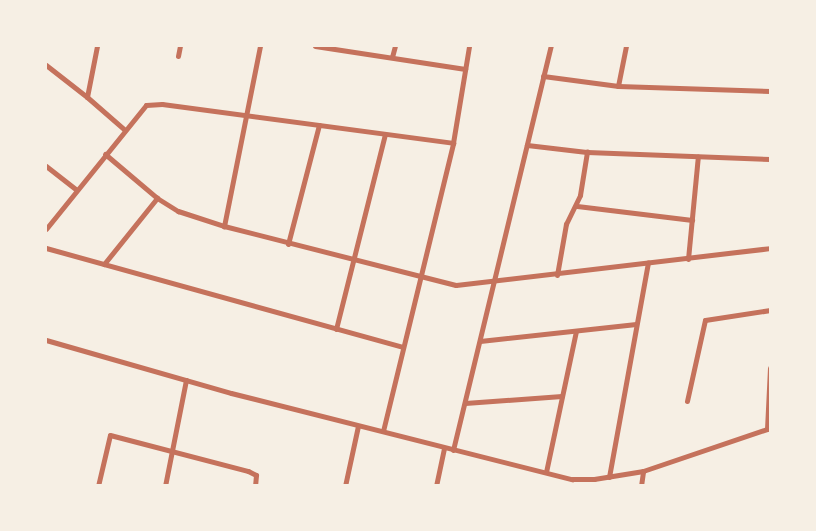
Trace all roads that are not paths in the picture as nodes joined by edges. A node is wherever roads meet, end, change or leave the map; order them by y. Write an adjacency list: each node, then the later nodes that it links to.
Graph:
1 (97, 46): 17 (street)
2 (180, 46): 10 (street)
3 (260, 46): 18 (street)
4 (314, 46): 9 (street)
5 (395, 46): 11 (street)
6 (469, 46): 13 (street)
7 (551, 46): 14 (street)
8 (626, 46): 15 (street)
9 (337, 47): 11 (street)
10 (178, 56)
11 (392, 57): 13 (street)
12 (46, 65): 17 (street)
13 (465, 69): 22 (street)
14 (543, 76): 15 (street); 23 (street)
15 (618, 86): 16 (street)
16 (771, 91)
17 (87, 97): 20 (street)
18 (247, 115): 19 (street); 20 (street); 33 (street)
19 (319, 125): 21 (street); 35 (street)
20 (125, 130): 25 (street)
21 (385, 134): 22 (street); 39 (street)
22 (453, 143): 43 (street)
23 (527, 145): 24 (street); 44 (street)
24 (587, 152): 26 (street); 31 (street)
25 (105, 154): 29 (street); 30 (street)
26 (698, 156): 27 (street); 32 (street)
27 (771, 159)
28 (46, 166): 29 (street)
29 (77, 190): 34 (street)
30 (157, 198): 33 (street); 41 (street)
31 (577, 206): 32 (street); 42 (street)
32 (692, 220): 38 (street)
33 (224, 226): 35 (street)
34 (46, 229)
35 (288, 244): 39 (street)
36 (46, 248): 41 (street)
37 (771, 248): 38 (street)
38 (688, 258): 40 (street)
39 (353, 260): 43 (street); 47 (street)
40 (648, 263): 42 (street); 46 (street)
41 (104, 264): 47 (street)
42 (557, 275): 44 (street)
43 (422, 277): 44 (street); 51 (street)
44 (494, 282): 50 (street)
45 (771, 310): 55 (street)
46 (636, 324): 48 (street); 65 (street)
47 (336, 329): 51 (street)
48 (576, 331): 50 (street); 54 (street)
49 (46, 340): 53 (street)
50 (480, 341): 56 (street)
51 (403, 347): 59 (street)
52 (771, 368): 58 (street)
53 (186, 380): 57 (street); 61 (street)
54 (562, 396): 56 (street); 64 (street)
55 (687, 401)
56 (465, 402): 62 (street)
57 (358, 426): 59 (street); 70 (street)
58 (769, 428): 63 (street)
59 (383, 431): 60 (street)
60 (444, 448): 62 (street); 71 (street)
61 (172, 450): 67 (street); 68 (street); 69 (street)
62 (453, 450): 64 (street)
63 (643, 471): 65 (street); 72 (street)
64 (546, 472): 66 (street)
65 (608, 477): 66 (street)
66 (582, 482)
67 (97, 485)
68 (165, 485)
69 (255, 485)
70 (345, 485)
71 (436, 485)
72 (641, 485)

